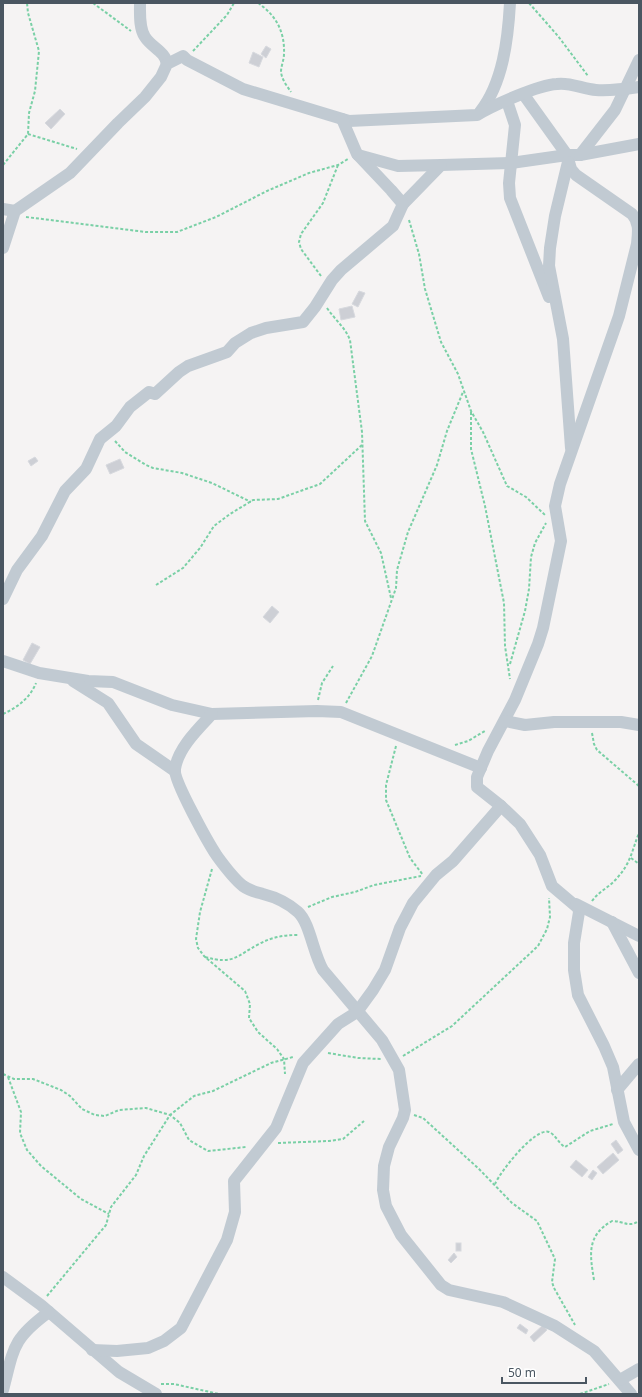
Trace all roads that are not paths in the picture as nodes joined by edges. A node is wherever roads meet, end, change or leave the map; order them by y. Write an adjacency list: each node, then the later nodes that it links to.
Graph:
1 (140, 3): 4 (street)
2 (510, 3): 9 (street)
3 (639, 60): 6 (street)
4 (167, 64): 10 (street); 18 (street)
5 (639, 86): 6 (street)
6 (626, 89): 7 (street); 13 (street)
7 (524, 95): 8 (street); 14 (street)
8 (507, 101): 9 (street); 15 (street)
9 (477, 115): 10 (street)
10 (342, 119): 12 (street)
11 (639, 144): 13 (street)
12 (357, 154): 16 (street); 17 (street)
13 (580, 155): 14 (street)
14 (567, 158): 15 (street); 19 (street); 21 (street)
15 (511, 163): 16 (street); 21 (street)
16 (441, 166): 17 (street)
17 (403, 204): 23 (street)
18 (11, 212): 20 (street)
19 (638, 221): 22 (street)
20 (3, 248)
21 (561, 323): 22 (street)
22 (571, 453): 27 (street)
23 (3, 599)
24 (3, 661): 25 (street)
25 (68, 678): 26 (street); 30 (street)
26 (212, 714): 29 (street); 30 (street)
27 (505, 721): 28 (street); 29 (street)
28 (639, 725)
29 (481, 768): 31 (street)
30 (175, 771): 36 (street)
31 (501, 806): 32 (street); 36 (street)
32 (581, 906): 33 (street); 38 (street)
33 (612, 922): 34 (street); 35 (street)
34 (639, 936)
35 (639, 972)
36 (357, 1012): 42 (street); 44 (street)
37 (639, 1064): 38 (street)
38 (617, 1090): 39 (street)
39 (639, 1150)
40 (3, 1277): 41 (street)
41 (45, 1308): 42 (street); 46 (street)
42 (92, 1350): 45 (street)
43 (639, 1370): 44 (street)
44 (620, 1380): 47 (street)
45 (158, 1389)
46 (3, 1390)
47 (631, 1394)

